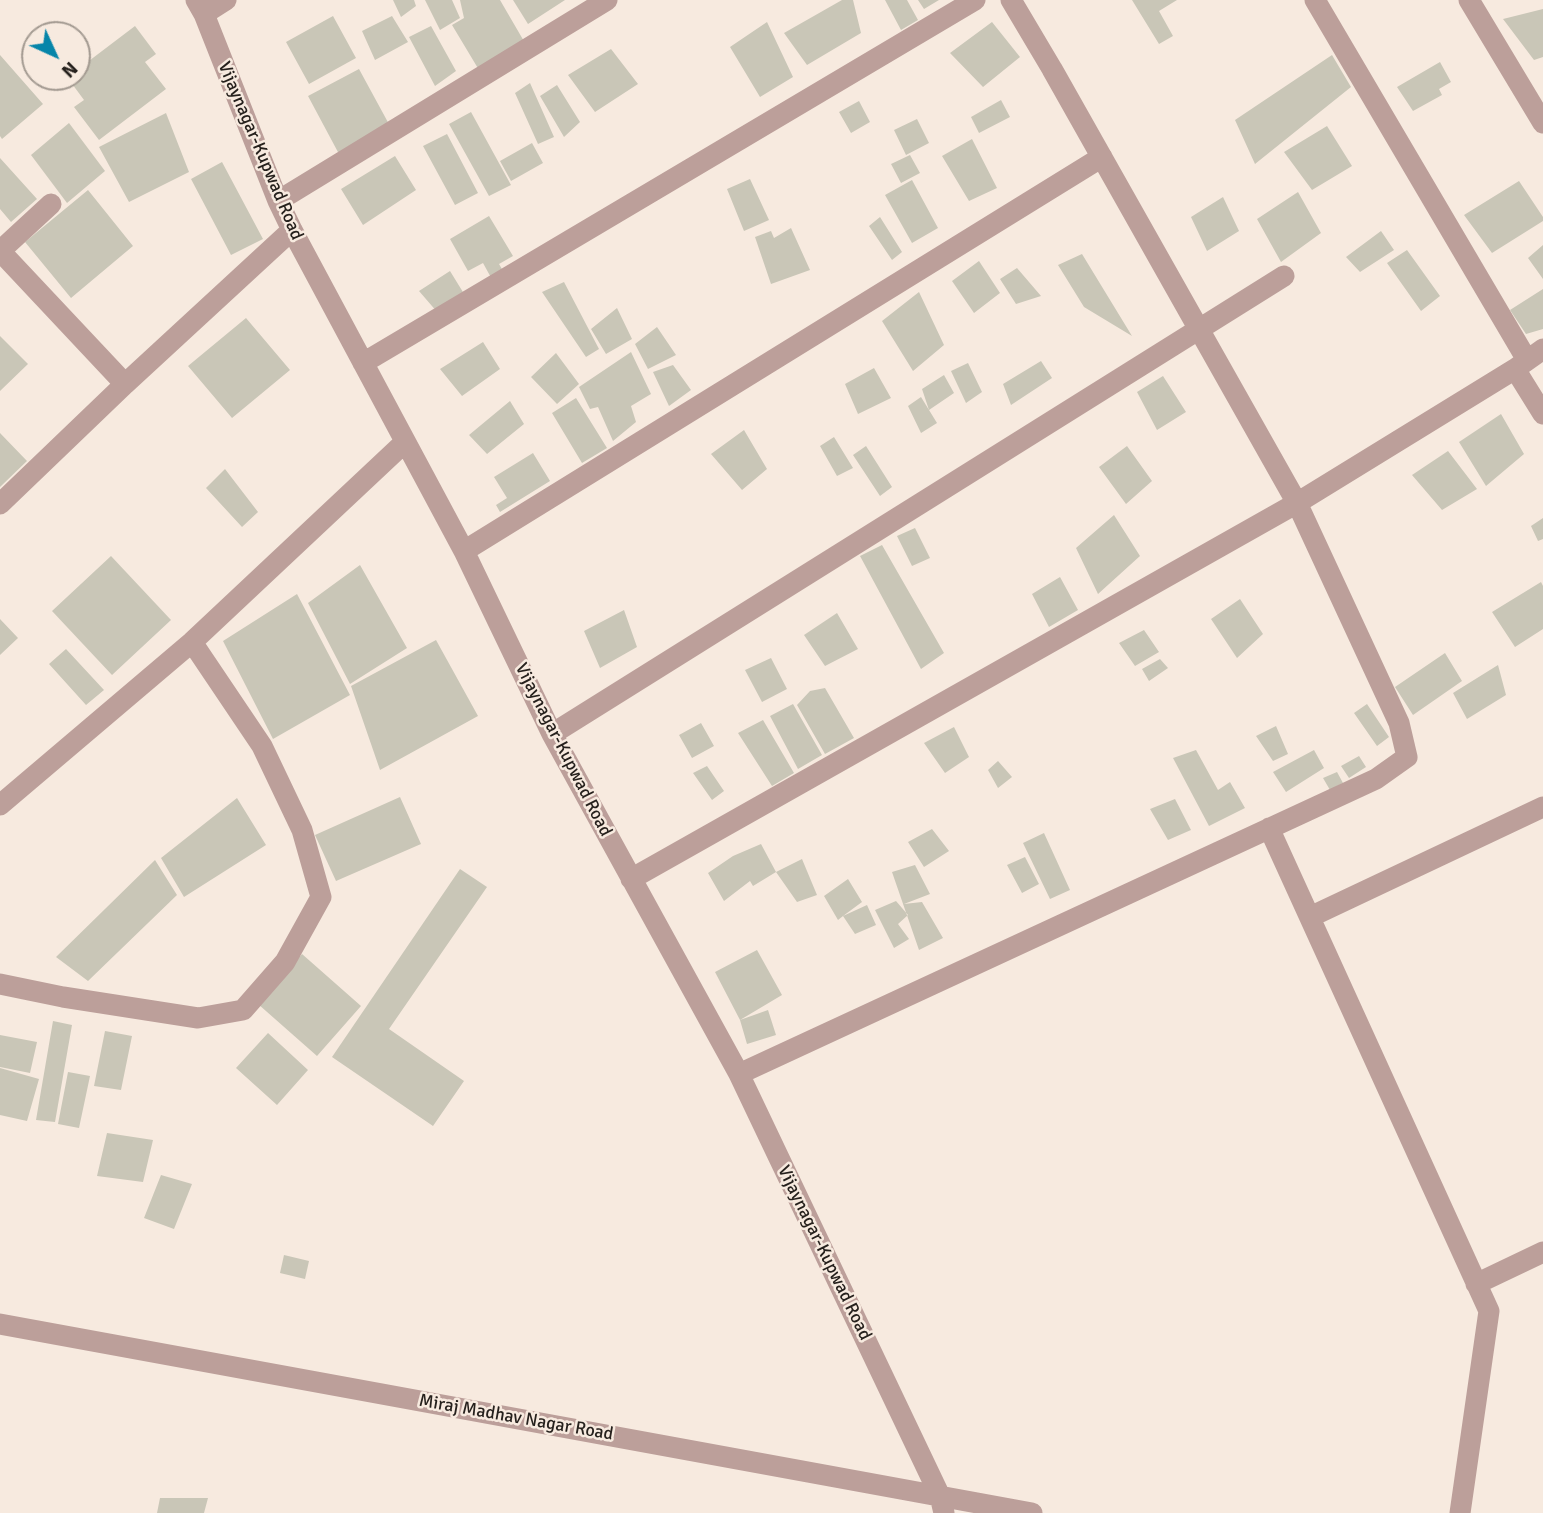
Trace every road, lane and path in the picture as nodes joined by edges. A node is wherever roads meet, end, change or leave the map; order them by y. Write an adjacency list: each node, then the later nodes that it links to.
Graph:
1 (226, 0): 7 (street)
2 (607, 0): 10 (street)
3 (975, 0): 16 (street)
4 (1011, 0): 9 (street)
5 (1315, 0): 15 (street)
6 (1469, 0): 8 (street)
7 (200, 7): 10 (street, Vijaynagar-Kupwad Road)
8 (1543, 123)
9 (1102, 157): 14 (street); 22 (street)
10 (278, 201): 12 (street, Vijaynagar-Kupwad Road)
11 (51, 204): 17 (street)
12 (292, 230): 16 (street, Vijaynagar-Kupwad Road); 17 (street)
13 (1283, 275): 14 (street)
14 (1198, 328): 20 (street); 24 (street)
15 (1528, 360): 18 (street); 20 (street)
16 (363, 363): 19 (street, Vijaynagar-Kupwad Road)
17 (125, 384): 21 (street)
18 (1543, 414)
19 (404, 443): 22 (street, Vijaynagar-Kupwad Road); 23 (street)
20 (1297, 503): 27 (street); 28 (street)
21 (0, 504)
22 (464, 551): 24 (street, Vijaynagar-Kupwad Road)
23 (192, 642): 25 (street); 30 (street)
24 (552, 734): 28 (street, Vijaynagar-Kupwad Road)
25 (0, 805)
26 (1543, 807): 29 (street)
27 (1269, 828): 29 (street); 31 (street)
28 (631, 879): 31 (street, Vijaynagar-Kupwad Road)
29 (1310, 917): 33 (street)
30 (0, 984)
31 (738, 1074): 35 (street, Vijaynagar-Kupwad Road)
32 (1543, 1252): 33 (street)
33 (1476, 1284): 37 (street)
34 (0, 1324): 35 (street, Miraj Madhav Nagar Road)
35 (942, 1505): 36 (street, Miraj Madhav Nagar Road)
36 (1032, 1513)
37 (1460, 1513)

